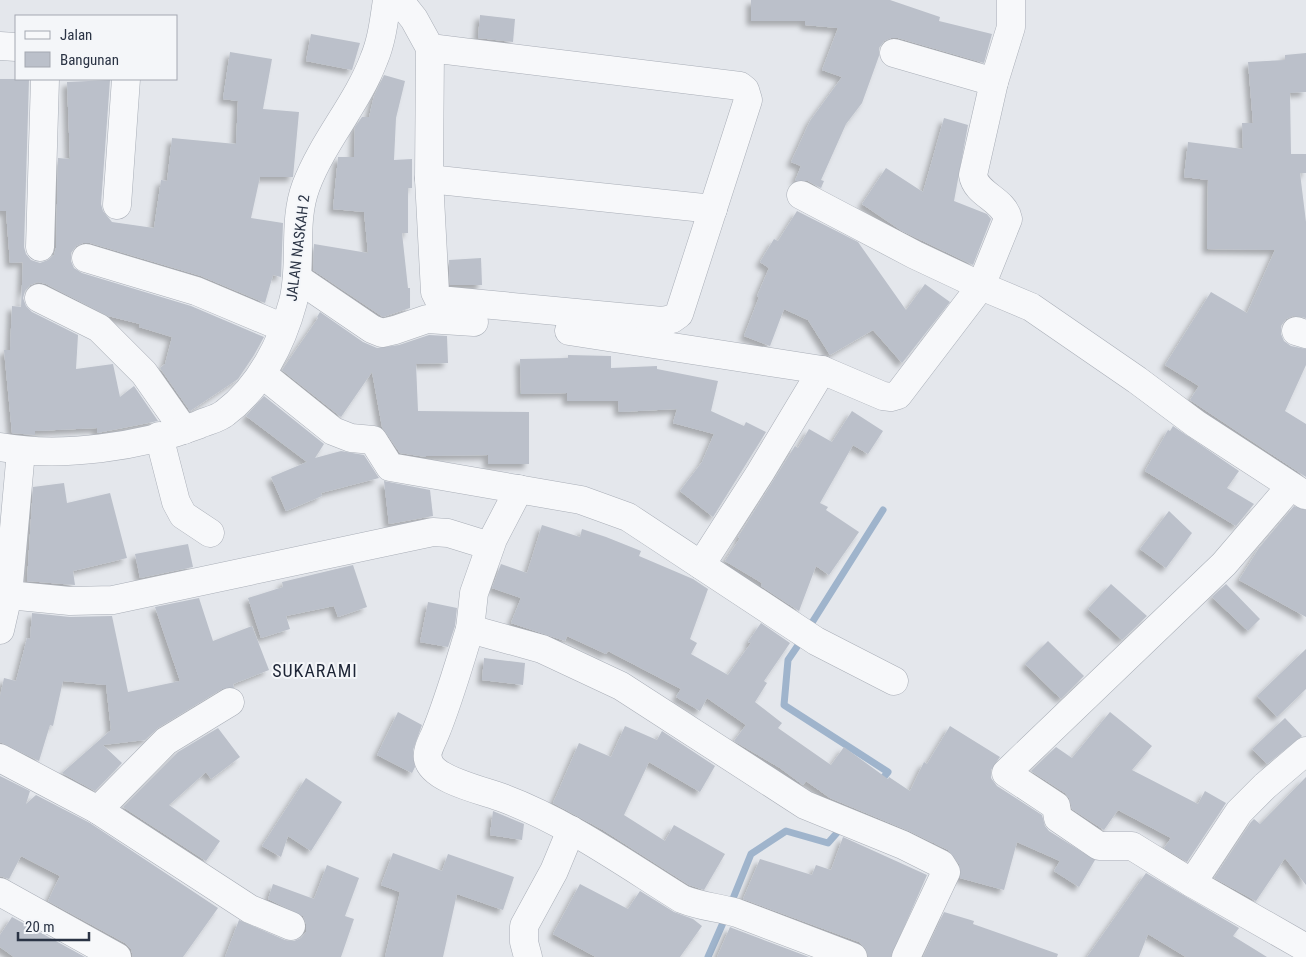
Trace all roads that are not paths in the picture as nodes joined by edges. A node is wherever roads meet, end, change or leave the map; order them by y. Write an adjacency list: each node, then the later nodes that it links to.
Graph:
1 (387, 0): 17 (street, JALAN NASKAH 2)
2 (398, 0): 6 (street)
3 (1011, 0): 10 (street)
4 (0, 46): 5 (street)
5 (15, 47)
6 (430, 48): 11 (street); 14 (street)
7 (894, 53): 10 (street)
8 (46, 80): 15 (street)
9 (126, 80): 13 (street)
10 (994, 82): 18 (street)
11 (429, 179): 14 (street); 14 (street)
12 (801, 195): 18 (street)
13 (117, 205)
14 (713, 209)
15 (40, 247)
16 (86, 258): 20 (street)
17 (297, 278): 20 (street, JALAN NASKAH 2); 21 (street)
18 (981, 286): 21 (street); 26 (street)
19 (39, 298): 23 (street)
20 (284, 328): 22 (street, JALAN NASKAH 2)
21 (822, 370): 29 (street)
22 (262, 374): 23 (street, JALAN NASKAH 2); 25 (street)
23 (172, 433): 24 (street, JALAN NASKAH 2); 27 (street)
24 (10, 449): 30 (street)
25 (519, 488): 28 (street); 29 (street)
26 (1298, 491): 39 (street)
27 (210, 533)
28 (490, 546): 30 (street); 31 (street)
29 (701, 565): 33 (street)
30 (8, 595): 32 (street)
31 (470, 629): 38 (street); 46 (street)
32 (0, 630)
33 (894, 681)
34 (230, 702): 37 (street)
35 (1306, 751): 39 (street)
36 (0, 758): 37 (street)
37 (98, 810): 41 (street)
38 (571, 830): 44 (street); 45 (street)
39 (1192, 883): 42 (street)
40 (0, 892): 43 (street)
41 (291, 926)
42 (1306, 948)
43 (117, 957)
44 (528, 957)
45 (853, 957)
46 (906, 957)

